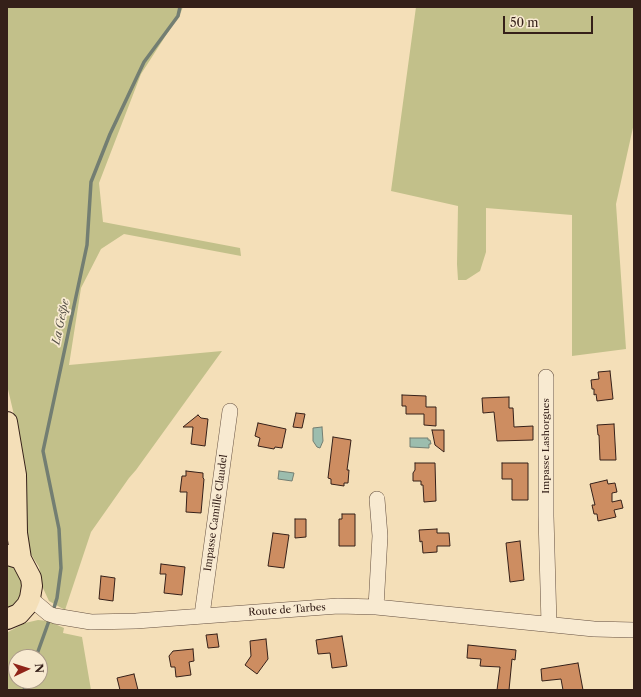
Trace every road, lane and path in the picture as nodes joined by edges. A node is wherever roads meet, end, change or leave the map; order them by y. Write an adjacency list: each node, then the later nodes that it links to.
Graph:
1 (546, 377): 11 (street, Impasse Lashorgues)
2 (230, 411): 9 (street, Impasse Camille Claudel)
3 (8, 428): 5 (main road); 6 (main road)
4 (377, 499): 8 (street)
5 (7, 501)
6 (14, 557): 7 (main road)
7 (30, 598): 9 (street, Route de Tarbes); 10 (main road)
8 (376, 607): 9 (street, Route de Tarbes); 11 (street, Route de Tarbes)
9 (202, 615)
10 (7, 619)
11 (549, 624): 12 (street, Route de Tarbes)
12 (634, 630)

